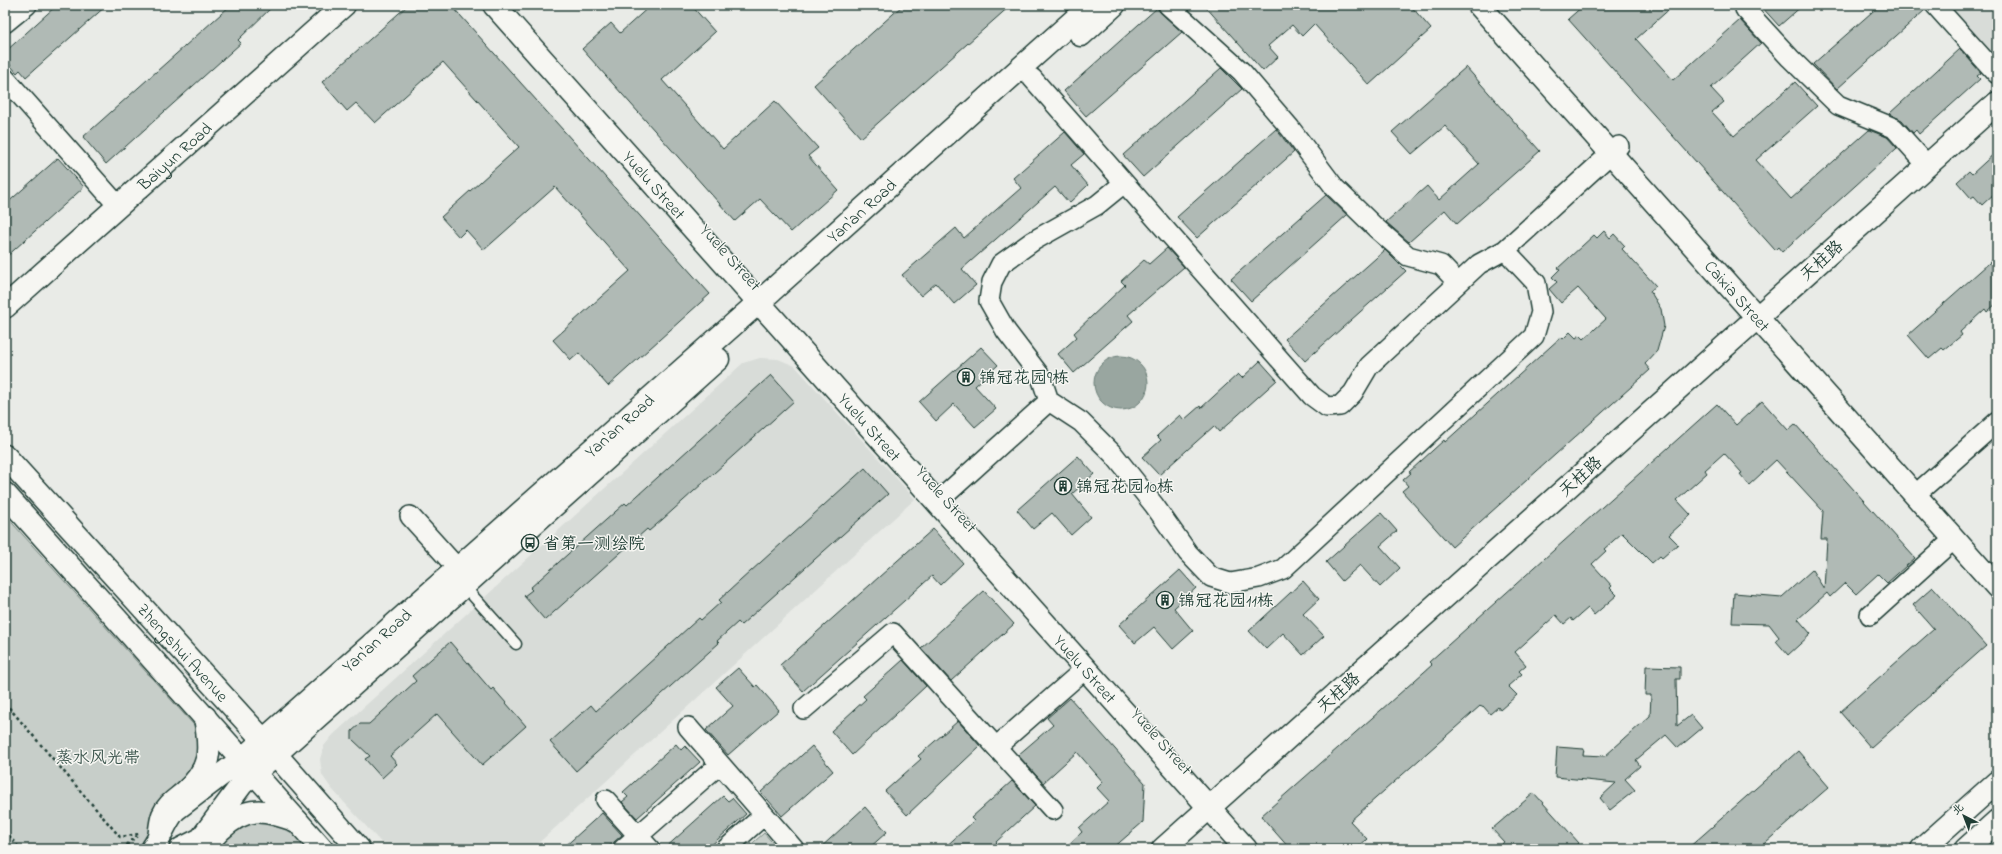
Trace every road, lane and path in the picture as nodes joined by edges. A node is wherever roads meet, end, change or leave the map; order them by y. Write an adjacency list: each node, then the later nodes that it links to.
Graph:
1 (27, 5): 13 (street)
2 (333, 5): 21 (main road, Baiyun Road)
3 (344, 5): 26 (main road, Baiyun Road)
4 (494, 5): 25 (main road, Yuelu Street)
5 (507, 5): 25 (main road, Yuele Street)
6 (1091, 5): 25 (main road, Yan'an Road)
7 (1114, 5): 16 (main road, Yan'an Road)
8 (1168, 5): 23 (street)
9 (1479, 5): 18 (main road, Caixia Street)
10 (1494, 5): 18 (main road, Caixia Street)
11 (1935, 5): 14 (street)
12 (1745, 9): 19 (street)
13 (5, 23)
14 (1997, 74)
15 (5, 78): 21 (street)
16 (1032, 78): 20 (street); 25 (main road, Yan'an Road)
17 (1997, 103): 19 (main road, 天柱路)
18 (1615, 150): 22 (street); 27 (main road, Caixia Street)
19 (1927, 165): 27 (main road, 天柱路)
20 (1124, 183): 23 (street); 28 (street)
21 (113, 200): 24 (main road, Baiyun Road)
22 (1505, 250): 23 (street); 28 (street)
23 (1458, 284)
24 (5, 294)
25 (768, 305): 33 (main road, Yuele Street); 37 (main road, Yan'an Road); 41 (main road, Yuelu Street)
26 (5, 307)
27 (1761, 313): 31 (main road, Caixia Street); 35 (main road, Caixia Street); 52 (main road, 天柱路)
28 (1049, 401): 33 (street)
29 (1997, 422): 31 (street)
30 (5, 456): 46 (main road, Zhengshui Avenue)
31 (1924, 487): 36 (main road, Caixia Street)
32 (5, 494): 44 (main road, Zhengshui Avenue)
33 (944, 496): 52 (main road, Yuele Street)
34 (410, 516): 37 (street)
35 (1954, 538): 38 (main road, Caixia Street); 39 (street)
36 (1997, 569)
37 (461, 577): 40 (lane); 46 (main road, Yan'an Road)
38 (1997, 587)
39 (1870, 615)
40 (516, 644)
41 (1085, 668): 47 (street); 52 (main road, Yuelu Street)
42 (5, 703): 58 (path)
43 (804, 709): 47 (street)
44 (204, 717): 49 (main road, Zhengshui Avenue); 58 (main road)
45 (688, 727): 48 (street)
46 (270, 747): 49 (main road, Yan'an Road); 64 (main road, Zhengshui Avenue)
47 (996, 747): 53 (street)
48 (720, 764): 54 (street); 59 (street)
49 (248, 766): 56 (main road, Zhengshui Avenue); 58 (main road, Yan'an Road); 61 (main road, Yan'an Road)
50 (1997, 782): 71 (main road)
51 (606, 800): 59 (street)
52 (1213, 804): 68 (main road, 天柱路); 69 (main road, Yuelu Street); 70 (main road, Yuele Street)
53 (1053, 810)
54 (764, 815): 66 (street); 67 (street)
55 (1997, 821): 72 (main road)
56 (298, 822): 62 (main road); 63 (main road, Zhengshui Avenue)
57 (5, 831): 60 (path)
58 (150, 841)
59 (644, 842): 65 (street)
60 (20, 849)
61 (181, 849)
62 (199, 849)
63 (322, 849)
64 (359, 849)
65 (622, 849)
66 (726, 849)
67 (794, 849)
68 (1163, 849)
69 (1246, 849)
70 (1259, 849)
71 (1922, 849)
72 (1966, 849)

